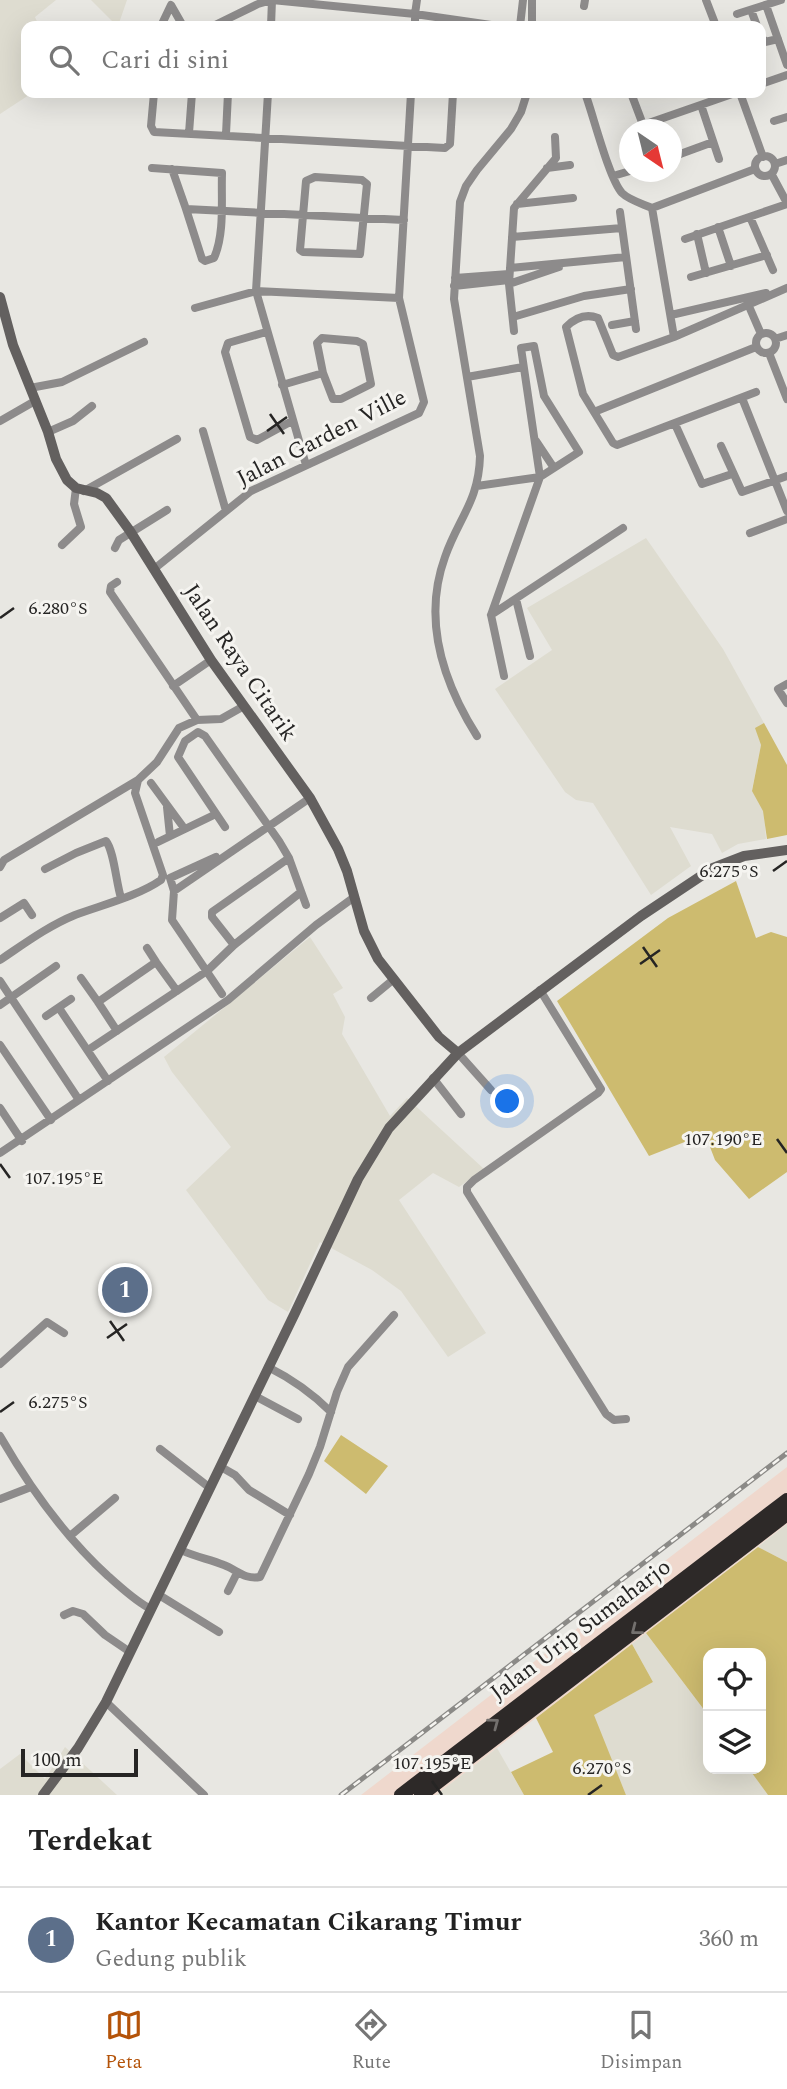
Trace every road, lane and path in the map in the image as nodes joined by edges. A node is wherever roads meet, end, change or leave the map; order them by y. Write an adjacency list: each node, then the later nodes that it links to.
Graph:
1 (181, 0): 9 (street)
2 (272, 0): 3 (street); 16 (street); 17 (street)
3 (295, 0): 12 (street)
4 (416, 0): 12 (street)
5 (523, 0): 20 (street)
6 (532, 0): 21 (street)
7 (706, 0): 22 (street)
8 (781, 1): 10 (street)
9 (172, 3): 14 (street); 15 (street)
10 (766, 5): 11 (street); 24 (street)
11 (751, 10): 13 (street); 23 (street)
12 (415, 13): 18 (street); 19 (street)
13 (737, 14)
14 (163, 21)
15 (181, 21)
16 (233, 21)
17 (271, 21)
18 (415, 21)
19 (449, 21)
20 (521, 21)
21 (532, 21)
22 (714, 21)
23 (755, 21)
24 (778, 39): 25 (street); 26 (street)
25 (766, 42)
26 (787, 65)
27 (787, 75): 28 (street)
28 (766, 82)
29 (154, 98): 45 (street)
30 (192, 98): 45 (street)
31 (228, 98): 46 (street)
32 (268, 98): 48 (street)
33 (411, 98): 50 (street, Jalan Garden Ville)
34 (453, 98): 50 (street)
35 (525, 98): 89 (street)
36 (589, 98): 63 (street)
37 (633, 98): 42 (street)
38 (723, 98): 40 (street)
39 (740, 98): 52 (street)
40 (701, 105): 43 (street); 49 (street)
41 (787, 117): 44 (street)
42 (641, 119)
43 (665, 119)
44 (774, 121)
45 (189, 133): 46 (street)
46 (226, 134): 48 (street)
47 (555, 137): 58 (street)
48 (265, 138): 50 (street); 70 (street)
49 (713, 142): 51 (street); 53 (street)
50 (409, 146): 75 (street, Jalan Garden Ville)
51 (682, 153)
52 (763, 157): 55 (street); 60 (street)
53 (719, 159)
54 (787, 160): 55 (street)
55 (775, 164): 62 (street)
56 (570, 165): 58 (street)
57 (152, 168): 59 (street)
58 (547, 168): 66 (street)
59 (172, 169): 68 (street); 69 (street)
60 (755, 169): 62 (street); 67 (street)
61 (619, 174): 63 (street)
62 (772, 174): 65 (street)
63 (613, 176): 67 (street)
64 (573, 198): 66 (street)
65 (787, 204): 74 (street)
66 (516, 205): 79 (street)
67 (652, 208): 98 (street)
68 (186, 209): 69 (street); 69 (street)
69 (221, 210): 70 (street)
70 (262, 212): 72 (street); 92 (street)
71 (620, 212): 77 (street)
72 (302, 214): 73 (street); 73 (street); 73 (street)
73 (365, 217): 75 (street)
74 (750, 217): 76 (street); 81 (street)
75 (404, 220): 94 (street, Jalan Garden Ville)
76 (718, 227): 78 (street); 84 (street)
77 (622, 228): 79 (street); 82 (street)
78 (697, 234): 80 (street); 86 (street)
79 (512, 237): 87 (street)
80 (685, 239)
81 (767, 255): 84 (street); 85 (street)
82 (626, 257): 83 (street); 91 (street)
83 (571, 263): 87 (street); 87 (street)
84 (731, 266): 86 (street)
85 (773, 270)
86 (706, 273): 88 (street)
87 (509, 276): 89 (street); 99 (street)
88 (691, 277)
89 (455, 282): 112 (street)
90 (787, 288): 93 (street)
91 (631, 289): 99 (street); 100 (street)
92 (256, 291): 94 (street); 97 (street); 102 (street)
93 (777, 291): 96 (street); 98 (street)
94 (399, 298): 129 (street, Jalan Garden Ville)
95 (1, 302): 114 (street, Jalan Raya Citarik)
96 (748, 304): 103 (street); 105 (street)
97 (195, 308)
98 (670, 315): 105 (street)
99 (513, 317): 101 (street)
100 (612, 325)
101 (514, 331)
102 (266, 332): 113 (street); 122 (street)
103 (761, 334): 106 (street); 108 (street)
104 (787, 335): 106 (street)
105 (674, 337): 120 (street)
106 (775, 339): 109 (street)
107 (145, 342): 114 (street)
108 (756, 347): 109 (street); 120 (street)
109 (769, 353): 117 (street)
110 (523, 367): 112 (street); 126 (street); 130 (street)
111 (324, 373): 111 (street); 113 (street)
112 (467, 377): 135 (street)
113 (282, 385): 122 (street)
114 (30, 388): 118 (street, Jalan Raya Citarik)
115 (756, 392): 116 (street)
116 (742, 398): 123 (street); 134 (street)
117 (787, 399)
118 (35, 401): 121 (street); 125 (street, Jalan Raya Citarik)
119 (92, 406): 125 (street)
120 (594, 412): 123 (street)
121 (0, 421)
122 (292, 421): 129 (street)
123 (675, 424): 131 (street)
124 (203, 431): 138 (street)
125 (48, 432): 136 (street, Jalan Raya Citarik)
126 (534, 438): 130 (street); 133 (street)
127 (177, 439): 136 (street)
128 (721, 446): 131 (street)
129 (306, 466): 138 (street, Jalan Garden Ville)
130 (554, 468): 133 (street)
131 (732, 474): 134 (street)
132 (787, 476): 134 (street)
133 (540, 477): 135 (street); 149 (street)
134 (774, 481): 139 (street)
135 (477, 486): 158 (street)
136 (80, 489): 142 (street, Jalan Raya Citarik); 144 (street)
137 (167, 510): 142 (street)
138 (226, 510): 146 (street, Jalan Garden Ville)
139 (787, 511)
140 (787, 519): 143 (street)
141 (623, 528): 148 (street)
142 (130, 531): 145 (street); 146 (street, Jalan Raya Citarik)
143 (750, 533)
144 (62, 545)
145 (115, 548)
146 (154, 569): 151 (street, Jalan Raya Citarik)
147 (117, 582): 154 (street)
148 (516, 599): 149 (street); 150 (street)
149 (491, 615): 152 (street)
150 (530, 656)
151 (211, 660): 154 (street); 156 (street, Jalan Raya Citarik)
152 (504, 676)
153 (787, 684): 155 (street)
154 (173, 685): 157 (street)
155 (787, 703)
156 (244, 706): 157 (street); 161 (street, Jalan Raya Citarik)
157 (197, 720): 159 (street)
158 (477, 736)
159 (138, 780): 172 (street); 176 (street)
160 (151, 783): 162 (street)
161 (310, 799): 165 (street); 177 (street, Jalan Raya Citarik)
162 (166, 804): 166 (street); 167 (street)
163 (216, 814): 164 (street); 165 (street); 166 (street)
164 (225, 827)
165 (269, 827): 169 (street); 171 (street)
166 (184, 828): 167 (street)
167 (170, 836): 168 (street)
168 (158, 842)
169 (239, 848): 174 (street); 174 (street)
170 (787, 850): 190 (street)
171 (289, 858): 175 (street); 181 (street)
172 (0, 867)
173 (44, 869): 176 (street)
174 (174, 891): 186 (street)
175 (301, 892): 178 (street); 181 (street)
176 (121, 898): 183 (street)
177 (354, 898): 188 (street, Jalan Raya Citarik); 205 (street)
178 (306, 905)
179 (32, 915): 180 (street)
180 (0, 918)
181 (234, 946): 186 (street)
182 (147, 948): 184 (street)
183 (0, 960)
184 (156, 962): 191 (street); 196 (street)
185 (56, 966): 193 (street)
186 (207, 971): 191 (street); 192 (street)
187 (81, 978): 196 (street)
188 (394, 979): 194 (street); 203 (street, Jalan Raya Citarik)
189 (0, 981): 193 (street)
190 (540, 990): 203 (street); 220 (street)
191 (177, 991): 200 (street)
192 (222, 994)
193 (11, 998): 197 (street); 207 (street)
194 (371, 998)
195 (71, 999): 198 (street)
196 (98, 1002): 200 (street)
197 (0, 1005)
198 (59, 1008): 199 (street); 202 (street)
199 (46, 1016)
200 (117, 1031): 202 (street)
201 (0, 1045): 210 (street)
202 (88, 1050): 205 (street)
203 (458, 1054): 204 (street); 206 (street)
204 (433, 1078): 209 (street); 216 (street)
205 (108, 1081): 207 (street)
206 (491, 1090)
207 (79, 1100): 210 (street)
208 (0, 1108): 211 (street)
209 (461, 1114)
210 (51, 1120): 211 (street)
211 (22, 1140): 212 (street)
212 (0, 1153)
213 (394, 1315): 218 (street)
214 (64, 1333): 215 (street)
215 (0, 1364)
216 (268, 1367): 217 (street); 218 (street)
217 (255, 1396): 219 (street); 223 (street)
218 (331, 1412): 230 (street)
219 (298, 1419)
220 (626, 1419)
221 (0, 1436): 224 (street)
222 (160, 1449): 225 (street)
223 (221, 1467): 225 (street); 230 (street)
224 (31, 1487): 227 (street); 231 (street)
225 (210, 1488): 232 (street)
226 (115, 1498): 231 (street)
227 (0, 1499)
228 (787, 1500): 243 (highway, Jalan Urip Sumaharjo, one-way to 228)
229 (787, 1514): 244 (highway, Jalan Urip Sumaharjo, one-way to 244)
230 (290, 1515): 233 (street)
231 (70, 1536): 236 (street)
232 (181, 1550): 233 (street); 235 (street)
233 (237, 1573): 234 (street)
234 (228, 1591)
235 (159, 1595): 236 (street); 238 (street)
236 (151, 1609): 239 (street)
237 (64, 1615): 239 (street)
238 (219, 1632)
239 (130, 1652): 240 (street)
240 (106, 1702): 241 (street); 242 (street)
241 (43, 1795)
242 (204, 1795)
243 (401, 1795)
244 (421, 1795)

